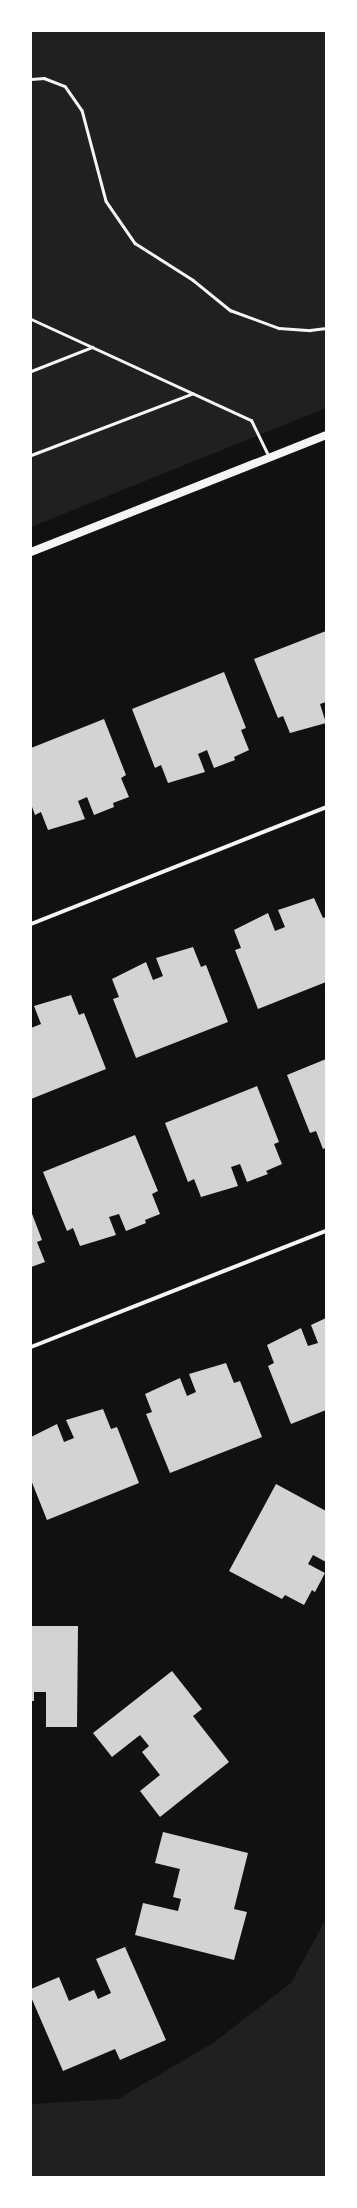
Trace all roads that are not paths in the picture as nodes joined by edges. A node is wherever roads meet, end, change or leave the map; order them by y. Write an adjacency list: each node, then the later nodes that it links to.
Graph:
1 (31, 319): 2 (lane)
2 (92, 347): 3 (lane); 4 (lane)
3 (31, 371)
4 (193, 393): 6 (lane); 7 (lane)
5 (326, 435): 7 (main road)
6 (31, 455)
7 (269, 457): 8 (main road)
8 (31, 552)
9 (326, 807): 10 (street)
10 (31, 924)
11 (326, 1231): 12 (street)
12 (31, 1347)

